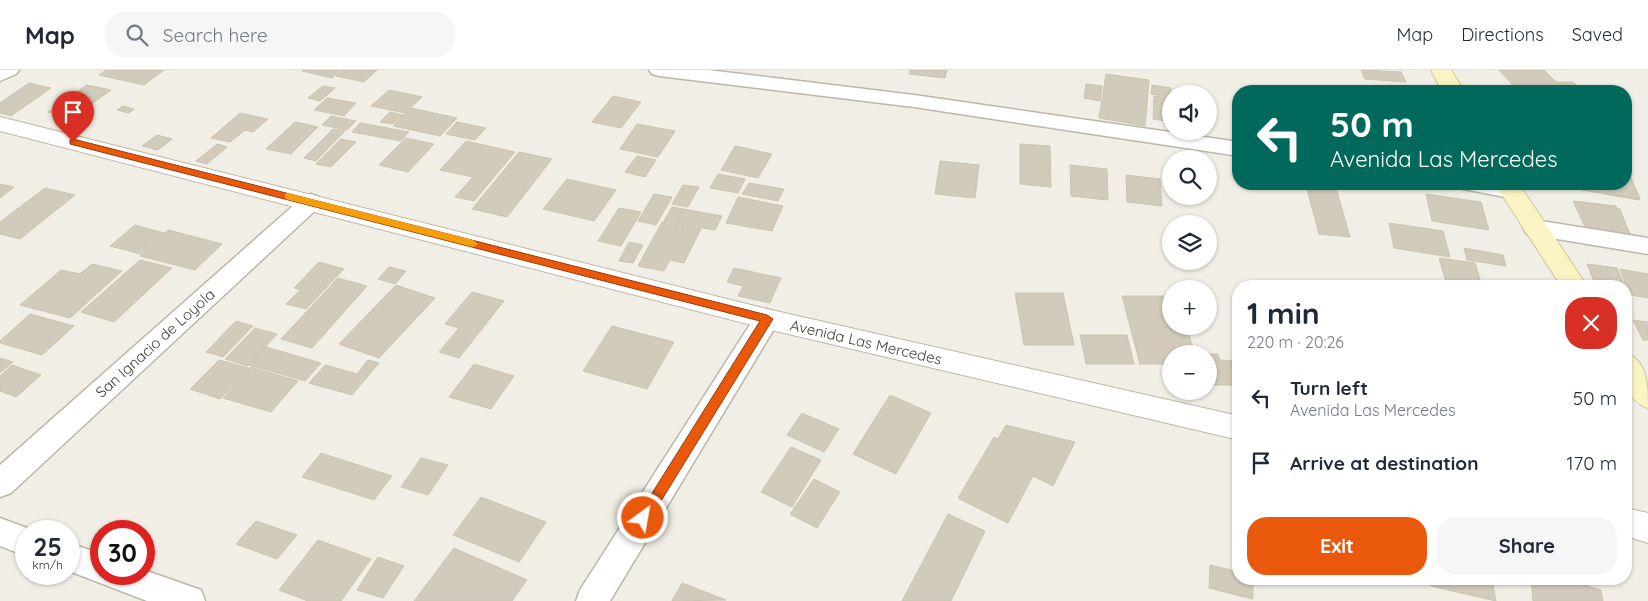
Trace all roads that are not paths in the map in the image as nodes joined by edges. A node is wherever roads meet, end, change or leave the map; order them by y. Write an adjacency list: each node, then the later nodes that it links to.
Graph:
1 (9, 70): 4 (street)
2 (659, 70): 7 (street)
3 (1441, 70): 5 (main road)
4 (0, 75)
5 (1450, 85)
6 (0, 124): 9 (street, Avenida Las Mercedes)
7 (1232, 148)
8 (1510, 190): 10 (main road)
9 (311, 202): 13 (street, Avenida Las Mercedes); 17 (street, San Ignacio de Loyola)
10 (1535, 228): 11 (street); 12 (main road)
11 (1648, 246)
12 (1570, 280)
13 (767, 319): 16 (street, Avenida Las Mercedes); 24 (street)
14 (1632, 373): 15 (main road)
15 (1648, 396)
16 (1232, 426)
17 (0, 484)
18 (1632, 524): 19 (street)
19 (1648, 528)
20 (0, 532): 21 (street)
21 (15, 538)
22 (145, 585): 23 (street)
23 (189, 601)
24 (592, 601)

